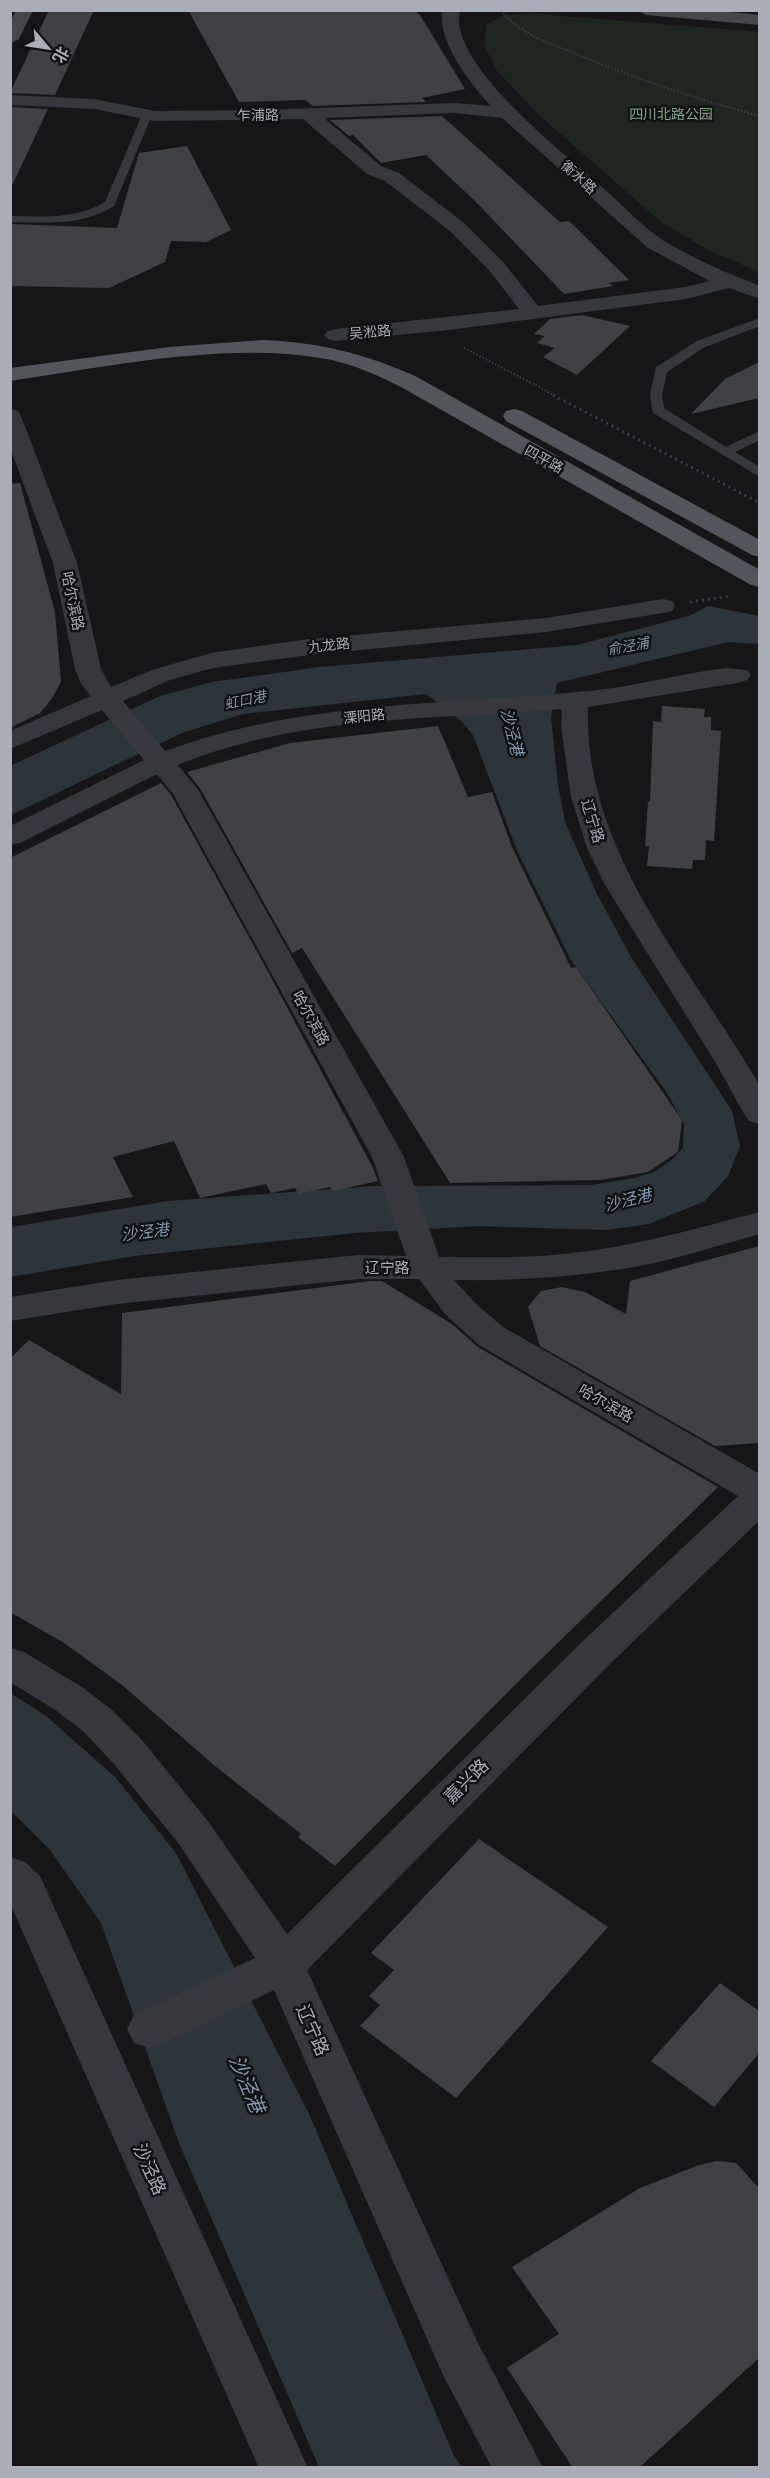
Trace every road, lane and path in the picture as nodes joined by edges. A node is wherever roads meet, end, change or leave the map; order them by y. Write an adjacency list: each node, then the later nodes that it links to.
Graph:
1 (25, 10): 7 (main road)
2 (452, 10): 9 (street, 衡水路)
3 (501, 10): 12 (path)
4 (646, 10): 5 (main road)
5 (668, 11): 6 (main road)
6 (759, 20)
7 (10, 39)
8 (10, 100): 11 (street, 乍浦路)
9 (507, 113): 10 (street, 乍浦路); 14 (street, 衡水路)
10 (309, 114): 11 (street, 乍浦路); 16 (street)
11 (147, 115): 13 (lane)
12 (759, 116)
13 (10, 219)
14 (728, 282): 15 (street, 衡水路); 16 (street, 吴淞路)
15 (759, 293)
16 (533, 313): 18 (street, 吴淞路)
17 (759, 322): 26 (lane)
18 (424, 327): 19 (street, 吴淞路); 28 (path)
19 (329, 343): 20 (main road, 吴淞路); 21 (main road, 吴淞路); 22 (main road); 30 (main road, 四平路)
20 (10, 360)
21 (10, 375)
22 (467, 390)
23 (498, 407): 29 (main road, 四平路)
24 (10, 416): 35 (street, 哈尔滨路)
25 (759, 435): 26 (lane)
26 (726, 451): 27 (lane)
27 (759, 473)
28 (759, 503)
29 (759, 550)
30 (759, 580)
31 (736, 595): 32 (path)
32 (663, 606): 35 (street, 九龙路)
33 (738, 675): 34 (street, 溧阳路)
34 (565, 701): 37 (street, 溧阳路); 39 (street, 辽宁路)
35 (110, 706): 36 (street, 九龙路); 37 (street, 哈尔滨路)
36 (10, 741)
37 (158, 757): 38 (street, 溧阳路); 41 (street, 哈尔滨路)
38 (10, 837)
39 (759, 1114)
40 (759, 1223): 41 (street, 辽宁路)
41 (423, 1254): 42 (street, 辽宁路); 43 (street, 哈尔滨路)
42 (11, 1309)
43 (759, 1491)
44 (759, 1497): 47 (street, 嘉兴路)
45 (10, 1663): 47 (street, 辽宁路)
46 (10, 1874): 49 (street, 沙泾路)
47 (268, 1973): 48 (street, 嘉兴路); 50 (street, 辽宁路)
48 (149, 2030)
49 (284, 2468)
50 (519, 2468)

